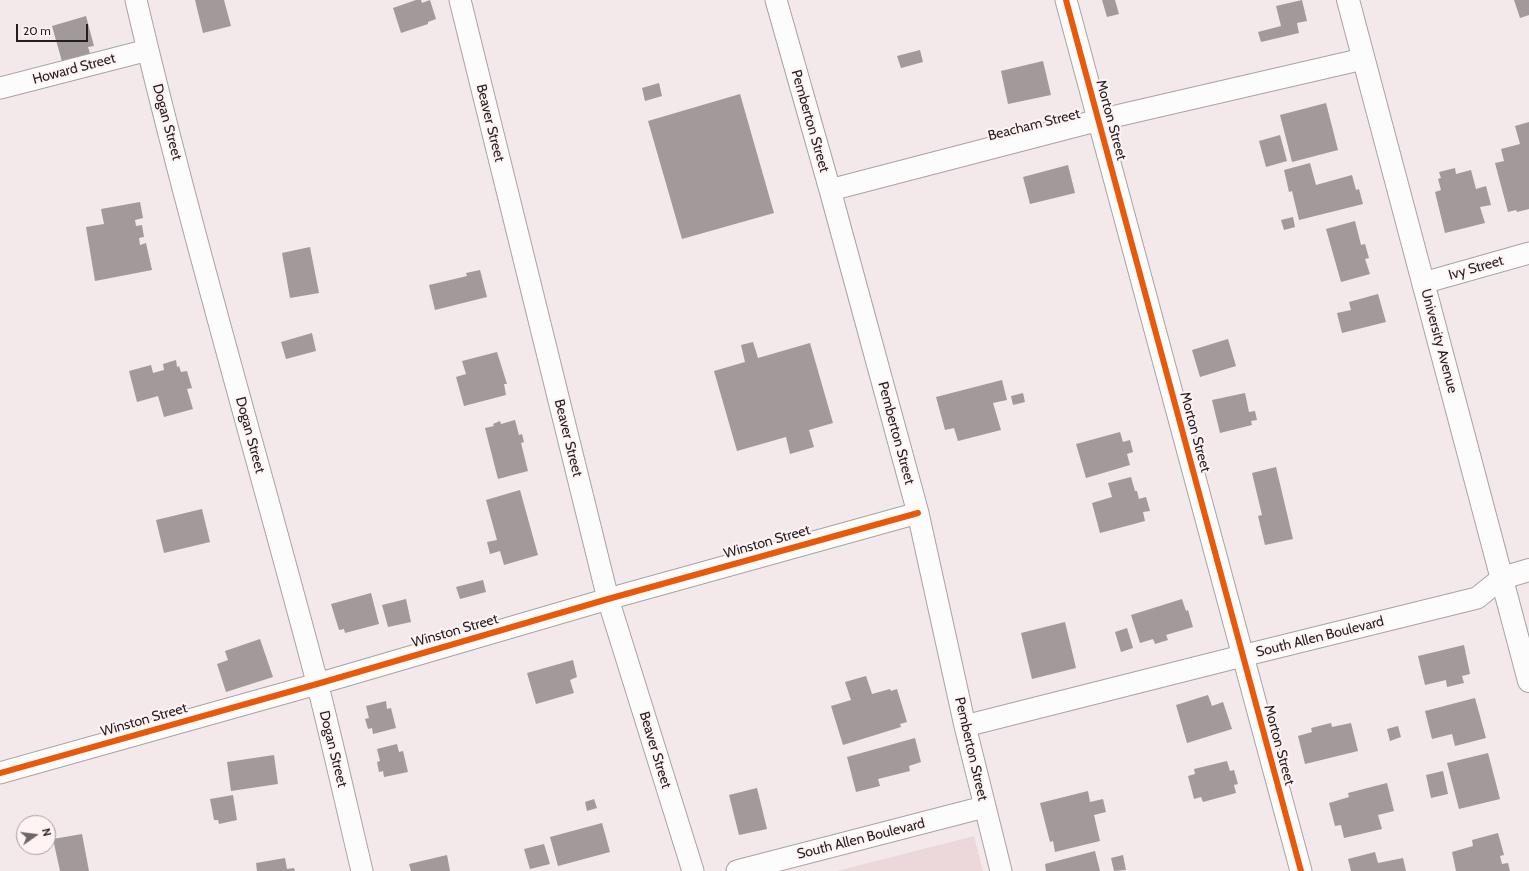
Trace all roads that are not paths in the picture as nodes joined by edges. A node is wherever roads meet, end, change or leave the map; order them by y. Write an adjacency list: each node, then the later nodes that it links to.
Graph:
1 (136, 0): 6 (street, Dogan Street)
2 (460, 0): 16 (street, Beaver Street)
3 (776, 0): 10 (street, Pemberton Street)
4 (1066, 0): 9 (street, Morton Street)
5 (1348, 0): 7 (street, University Avenue)
6 (148, 50): 8 (street, Howard Street); 19 (street, Dogan Street)
7 (1363, 59): 9 (street, Beacham Street); 12 (street, University Avenue)
8 (0, 88)
9 (1099, 120): 10 (street, Beacham Street); 17 (street, Morton Street)
10 (830, 190): 13 (street, Pemberton Street)
11 (1529, 253): 12 (street, Ivy Street)
12 (1423, 283): 15 (street, University Avenue)
13 (918, 513): 16 (street, Winston Street); 20 (street, Pemberton Street)
14 (1529, 570): 15 (street, South Allen Boulevard)
15 (1502, 578): 17 (street, South Allen Boulevard); 18 (street, University Avenue)
16 (608, 599): 19 (street, Winston Street); 24 (street, Beaver Street)
17 (1242, 656): 20 (street, South Allen Boulevard); 27 (street, Morton Street)
18 (1529, 681)
19 (317, 684): 21 (street, Winston Street); 23 (street, Dogan Street)
20 (965, 726): 22 (street, Pemberton Street)
21 (0, 773)
22 (984, 807): 25 (street, South Allen Boulevard); 26 (street, Pemberton Street)
23 (362, 871)
24 (692, 871)
25 (737, 871)
26 (1001, 871)
27 (1301, 871)

